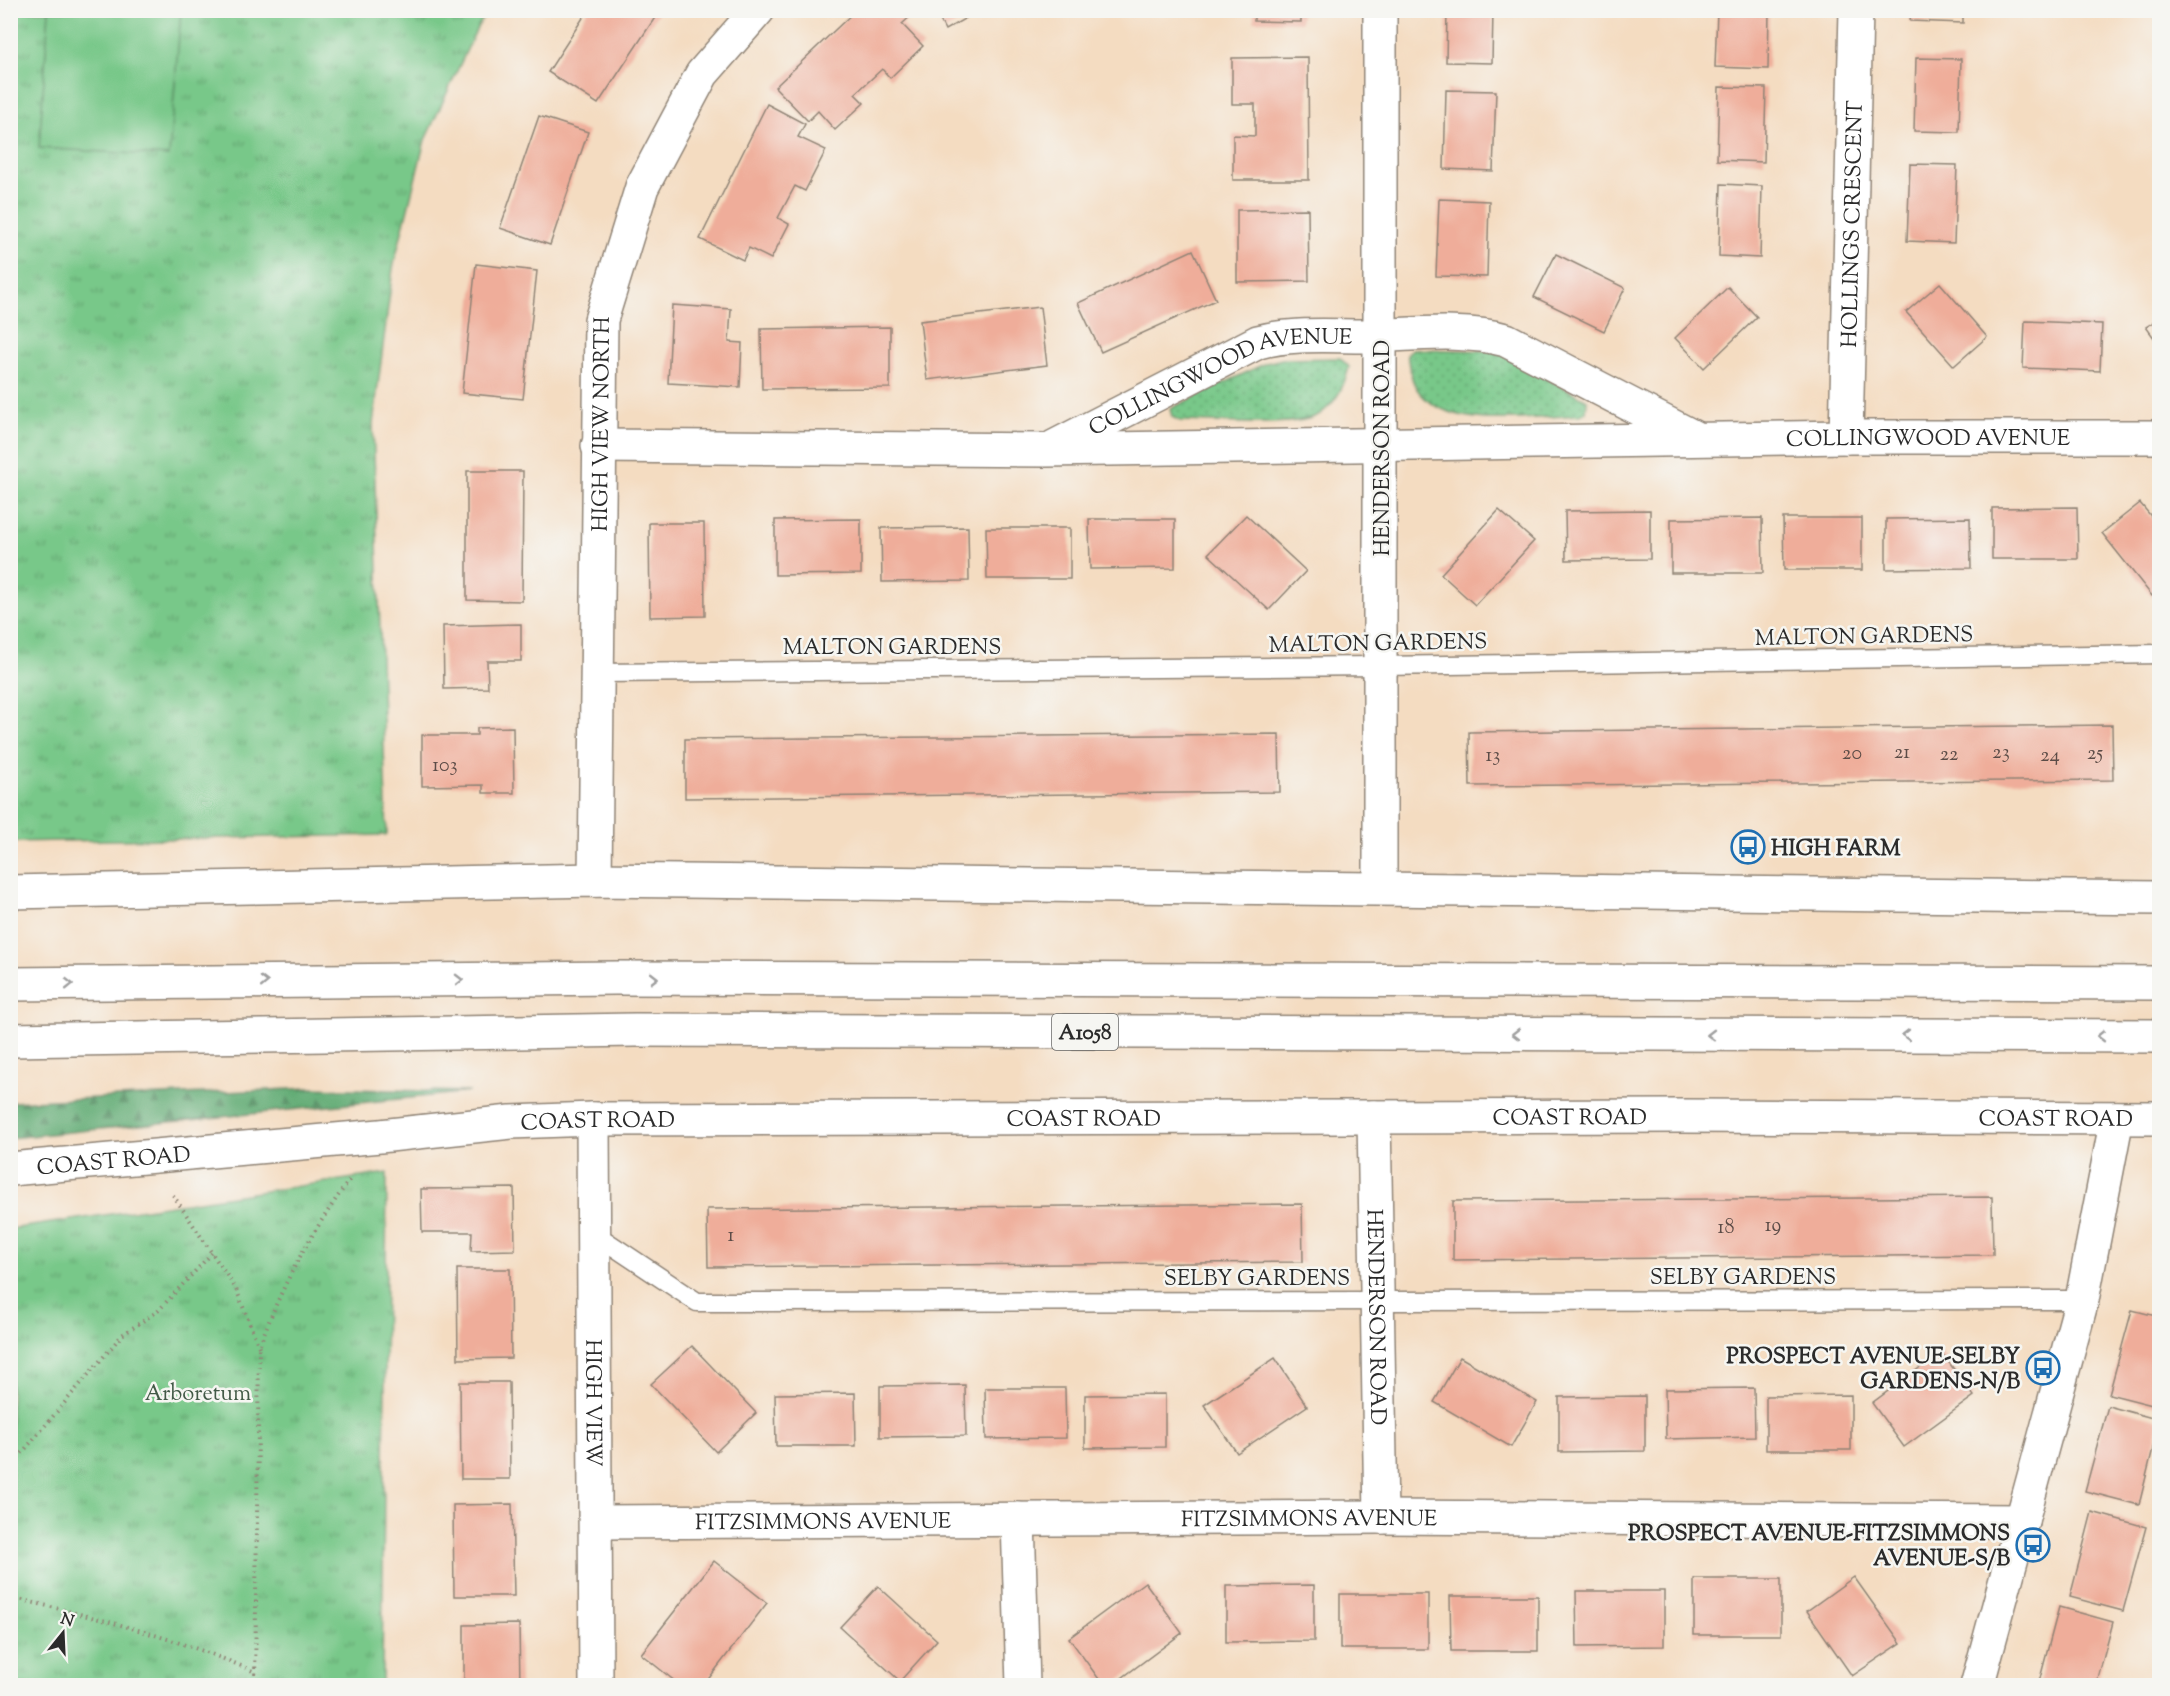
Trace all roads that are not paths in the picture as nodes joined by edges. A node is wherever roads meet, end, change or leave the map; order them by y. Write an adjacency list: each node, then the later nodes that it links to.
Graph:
1 (758, 10): 9 (main road, HIGH VIEW NORTH)
2 (1380, 10): 4 (main road, HENDERSON ROAD)
3 (1856, 10): 5 (main road, HOLLINGS CRESCENT)
4 (1381, 335): 7 (main road, COLLINGWOOD AVENUE); 8 (main road, HENDERSON ROAD); 10 (main road, COLLINGWOOD AVENUE)
5 (1846, 437): 6 (main road, COLLINGWOOD AVENUE); 7 (main road, COLLINGWOOD AVENUE)
6 (2160, 437)
7 (1697, 440): 8 (main road, COLLINGWOOD AVENUE)
8 (1381, 445): 10 (main road, COLLINGWOOD AVENUE); 12 (main road, HENDERSON ROAD)
9 (598, 446): 10 (main road, COLLINGWOOD AVENUE); 13 (main road, HIGH VIEW NORTH)
10 (1047, 450)
11 (2160, 654): 12 (lane, MALTON GARDENS)
12 (1380, 666): 13 (lane, MALTON GARDENS); 15 (main road, HENDERSON ROAD)
13 (597, 673): 14 (main road, HIGH VIEW NORTH)
14 (595, 880): 15 (main road); 16 (main road)
15 (1380, 886): 17 (main road)
16 (10, 892)
17 (2160, 897)
18 (2160, 983): 19 (main road, one-way to 18)
19 (10, 984)
20 (2160, 1036): 21 (main road, A1058, one-way to 21)
21 (10, 1040)
22 (1374, 1117): 23 (main road, COAST ROAD); 25 (main road, COAST ROAD); 29 (main road, HENDERSON ROAD)
23 (2117, 1118): 24 (main road, COAST ROAD); 28 (main road)
24 (2160, 1118)
25 (593, 1119): 26 (main road, COAST ROAD); 27 (main road, HIGH VIEW)
26 (10, 1170)
27 (595, 1234): 29 (lane, SELBY GARDENS); 33 (main road, HIGH VIEW)
28 (2082, 1300): 29 (lane, SELBY GARDENS); 32 (main road)
29 (1376, 1301): 30 (main road, HENDERSON ROAD)
30 (1381, 1517): 31 (main road, FITZSIMMONS AVENUE); 32 (main road, FITZSIMMONS AVENUE)
31 (1018, 1519): 33 (main road, FITZSIMMONS AVENUE); 35 (main road)
32 (2022, 1521): 36 (main road)
33 (597, 1522): 34 (main road, HIGH VIEW)
34 (596, 1686)
35 (1023, 1686)
36 (1977, 1686)

